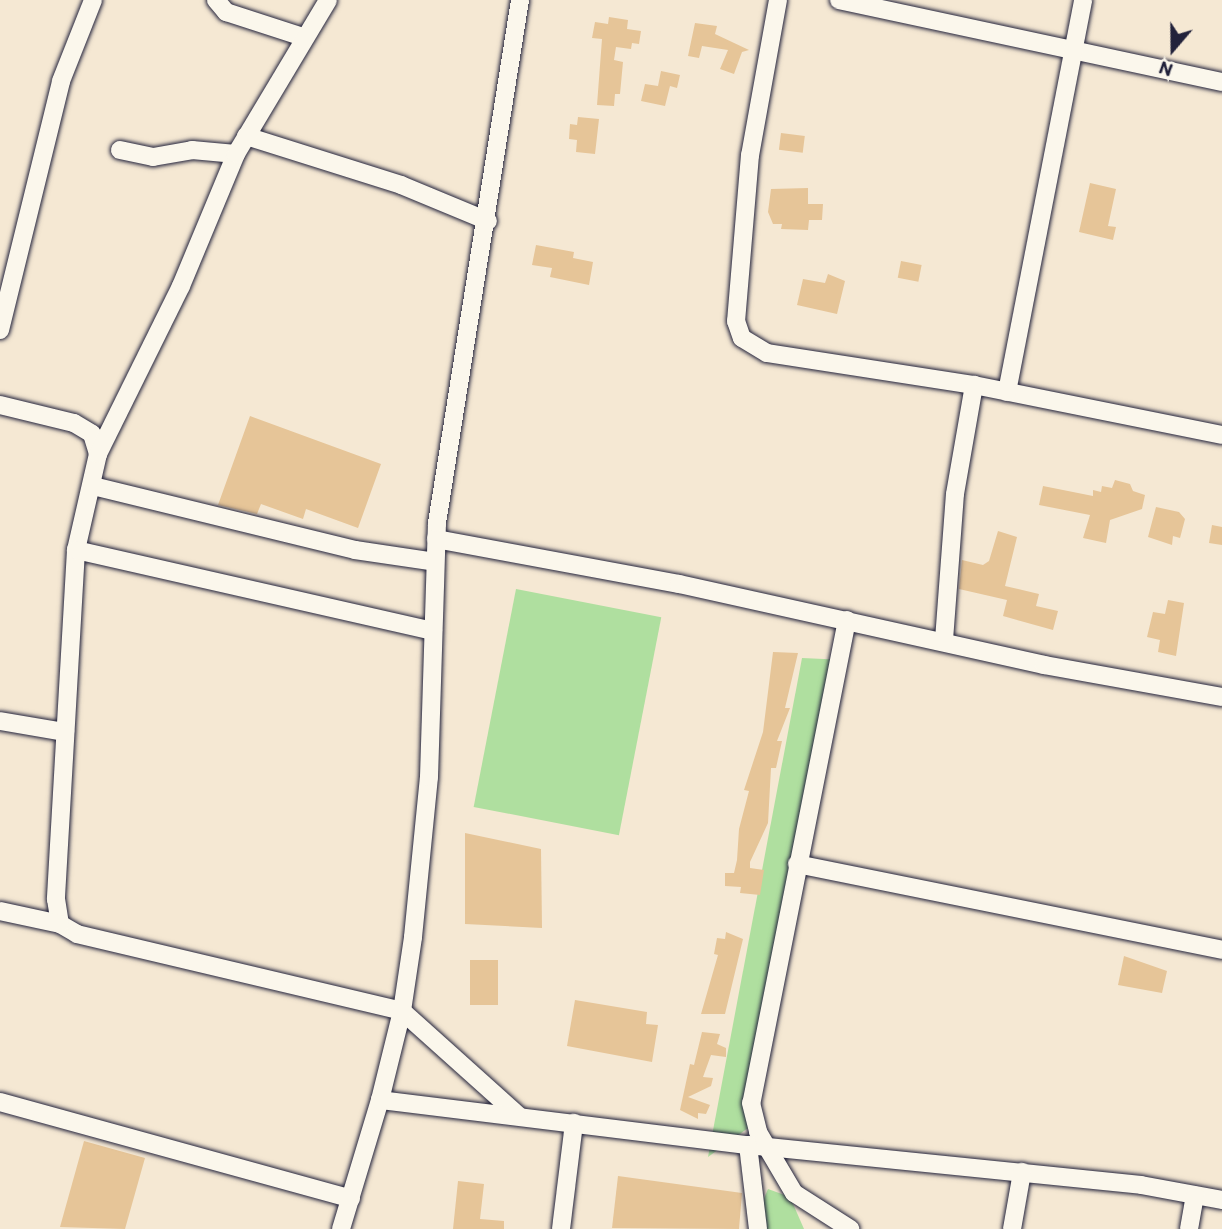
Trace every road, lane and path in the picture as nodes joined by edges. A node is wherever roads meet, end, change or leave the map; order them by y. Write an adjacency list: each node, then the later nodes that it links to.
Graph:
1 (93, 0): 15 (street)
2 (216, 0): 8 (street)
3 (328, 0): 8 (street)
4 (520, 0): 14 (street)
5 (778, 0): 16 (street)
6 (839, 0): 9 (street)
7 (1083, 0): 9 (street)
8 (303, 37): 11 (street)
9 (1074, 50): 10 (street); 17 (street)
10 (1222, 82)
11 (246, 136): 13 (street); 14 (street)
12 (120, 150): 13 (street)
13 (236, 154): 20 (street)
14 (488, 221): 22 (street)
15 (0, 330)
16 (974, 385): 17 (street); 27 (street)
17 (1007, 392): 19 (street)
18 (0, 405): 20 (street)
19 (1222, 435)
20 (98, 454): 21 (street)
21 (93, 486): 23 (street); 24 (street)
22 (436, 539): 24 (street); 25 (street)
23 (76, 550): 26 (street); 30 (street)
24 (435, 562): 26 (street)
25 (847, 620): 27 (street); 31 (street)
26 (433, 631): 35 (street)
27 (944, 640): 28 (street)
28 (1222, 697)
29 (0, 721): 30 (street)
30 (65, 732): 33 (street)
31 (797, 864): 34 (street); 41 (street)
32 (0, 911): 33 (street)
33 (60, 924): 35 (street)
34 (1222, 950)
35 (402, 1012): 36 (street); 38 (street)
36 (380, 1100): 38 (street); 44 (street)
37 (0, 1102): 44 (street)
38 (519, 1116): 39 (street)
39 (574, 1123): 40 (street); 47 (street)
40 (748, 1145): 41 (street); 48 (street)
41 (768, 1147): 42 (street); 49 (street)
42 (1022, 1172): 43 (street); 50 (street)
43 (1195, 1196): 45 (street); 51 (street)
44 (351, 1199): 46 (street)
45 (1222, 1200)
46 (341, 1229)
47 (561, 1229)
48 (758, 1229)
49 (850, 1229)
50 (1012, 1229)
51 (1189, 1229)

